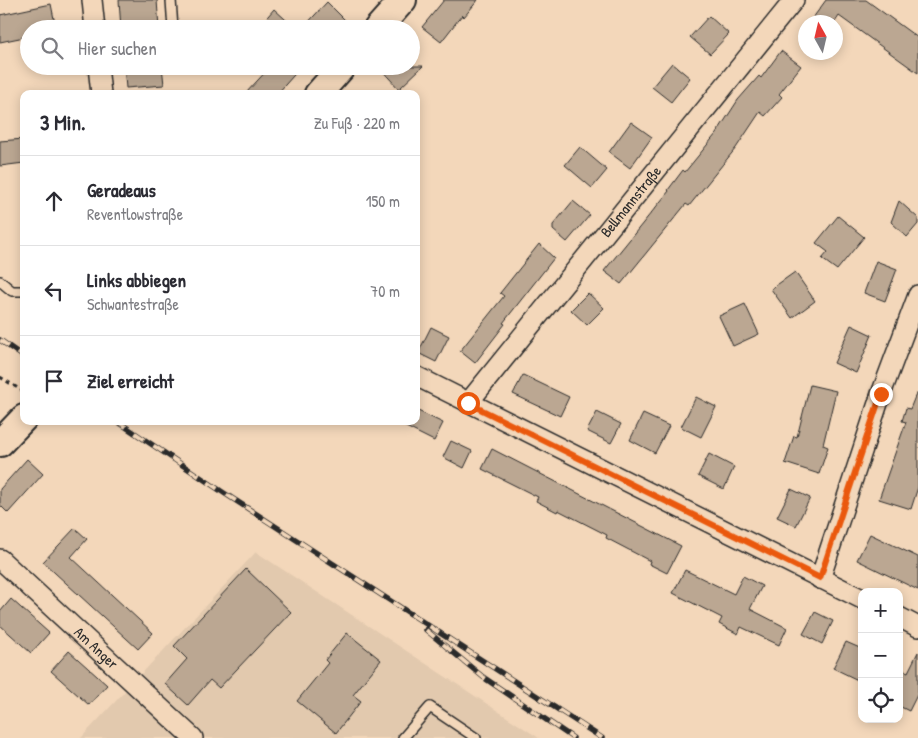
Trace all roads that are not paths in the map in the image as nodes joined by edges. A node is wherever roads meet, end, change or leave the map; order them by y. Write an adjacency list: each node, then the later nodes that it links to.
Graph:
1 (92, 0): 5 (street)
2 (171, 0): 6 (lane)
3 (403, 0): 7 (street)
4 (794, 0): 16 (street, Bellmannstraße)
5 (94, 20)
6 (172, 20)
7 (385, 20)
8 (99, 75): 10 (street)
9 (335, 75): 11 (street)
10 (101, 90)
11 (322, 90)
12 (0, 281): 13 (lane)
13 (20, 291)
14 (918, 296): 20 (street)
15 (420, 378): 16 (street)
16 (468, 403): 20 (street)
17 (20, 422): 18 (street)
18 (0, 443)
19 (0, 559): 24 (street, Am Anger)
20 (820, 578): 21 (street)
21 (858, 597)
22 (903, 619): 23 (street)
23 (918, 626)
24 (193, 738)
25 (403, 738): 26 (lane)
26 (476, 738)

